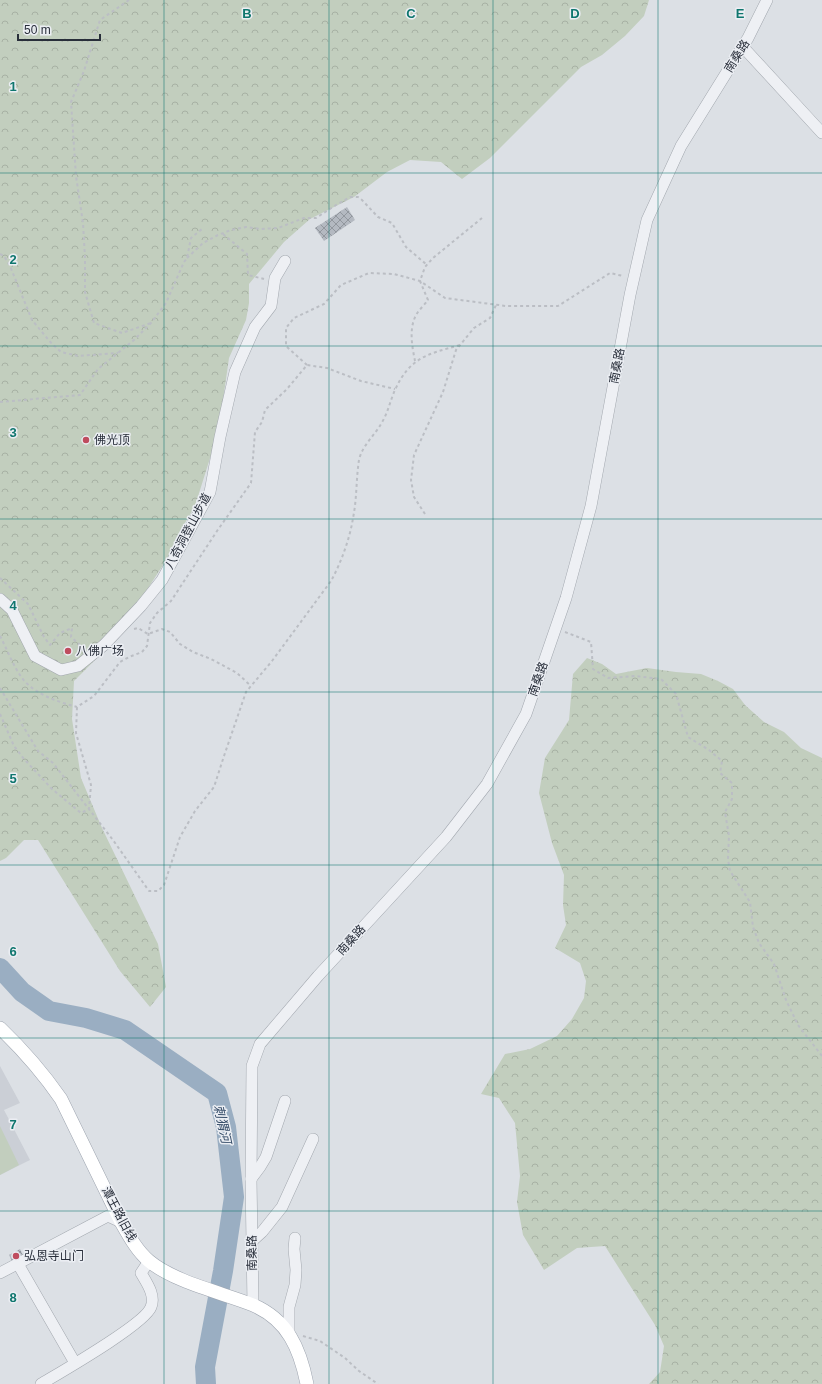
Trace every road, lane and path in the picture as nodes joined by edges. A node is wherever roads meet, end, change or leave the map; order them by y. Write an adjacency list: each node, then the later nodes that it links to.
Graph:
1 (129, 0): 16 (path)
2 (767, 0): 3 (street, 南桑路)
3 (743, 47): 4 (street); 12 (street, 南桑路)
4 (822, 133)
5 (482, 218): 11 (path)
6 (202, 229): 9 (path)
7 (223, 234): 9 (path); 11 (path); 14 (path)
8 (0, 254): 18 (path)
9 (187, 258): 16 (path)
10 (285, 261): 14 (street, 八奇洞登山步道)
11 (426, 265): 13 (path)
12 (634, 278): 15 (path); 25 (street, 南桑路)
13 (420, 281): 15 (path); 19 (path); 20 (path)
14 (274, 283): 26 (street, 八奇洞登山步道)
15 (496, 305): 17 (path)
16 (151, 323): 18 (path)
17 (460, 345): 19 (path); 22 (path)
18 (118, 353): 21 (path)
19 (415, 361): 28 (path)
20 (307, 365)
21 (0, 402)
22 (424, 514)
23 (0, 578): 27 (path)
24 (0, 599): 27 (street, 八奇洞登山步道)
25 (555, 629): 34 (path); 37 (street, 南桑路)
26 (116, 633): 27 (street, 八奇洞登山步道); 28 (path)
27 (86, 660)
28 (251, 686): 32 (path)
29 (0, 688): 32 (path)
30 (77, 707): 32 (path)
31 (0, 714): 32 (path)
32 (89, 809)
33 (0, 1028): 38 (main road, 潭王路旧线)
34 (822, 1056)
35 (285, 1101): 37 (street)
36 (313, 1139): 40 (street)
37 (251, 1179): 40 (street, 南桑路)
38 (121, 1222): 41 (main road, 潭王路旧线); 42 (street)
39 (295, 1238): 45 (street)
40 (252, 1241): 44 (street, 南桑路)
41 (149, 1261): 44 (main road, 潭王路旧线); 46 (street)
42 (18, 1264): 43 (street); 46 (street)
43 (0, 1273)
44 (249, 1303): 45 (main road, 潭王路旧线)
45 (289, 1332): 50 (main road, 潭王路旧线); 51 (path)
46 (76, 1363): 47 (street)
47 (59, 1373): 48 (street); 49 (street)
48 (41, 1384)
49 (62, 1384)
50 (307, 1384)
51 (378, 1384)

